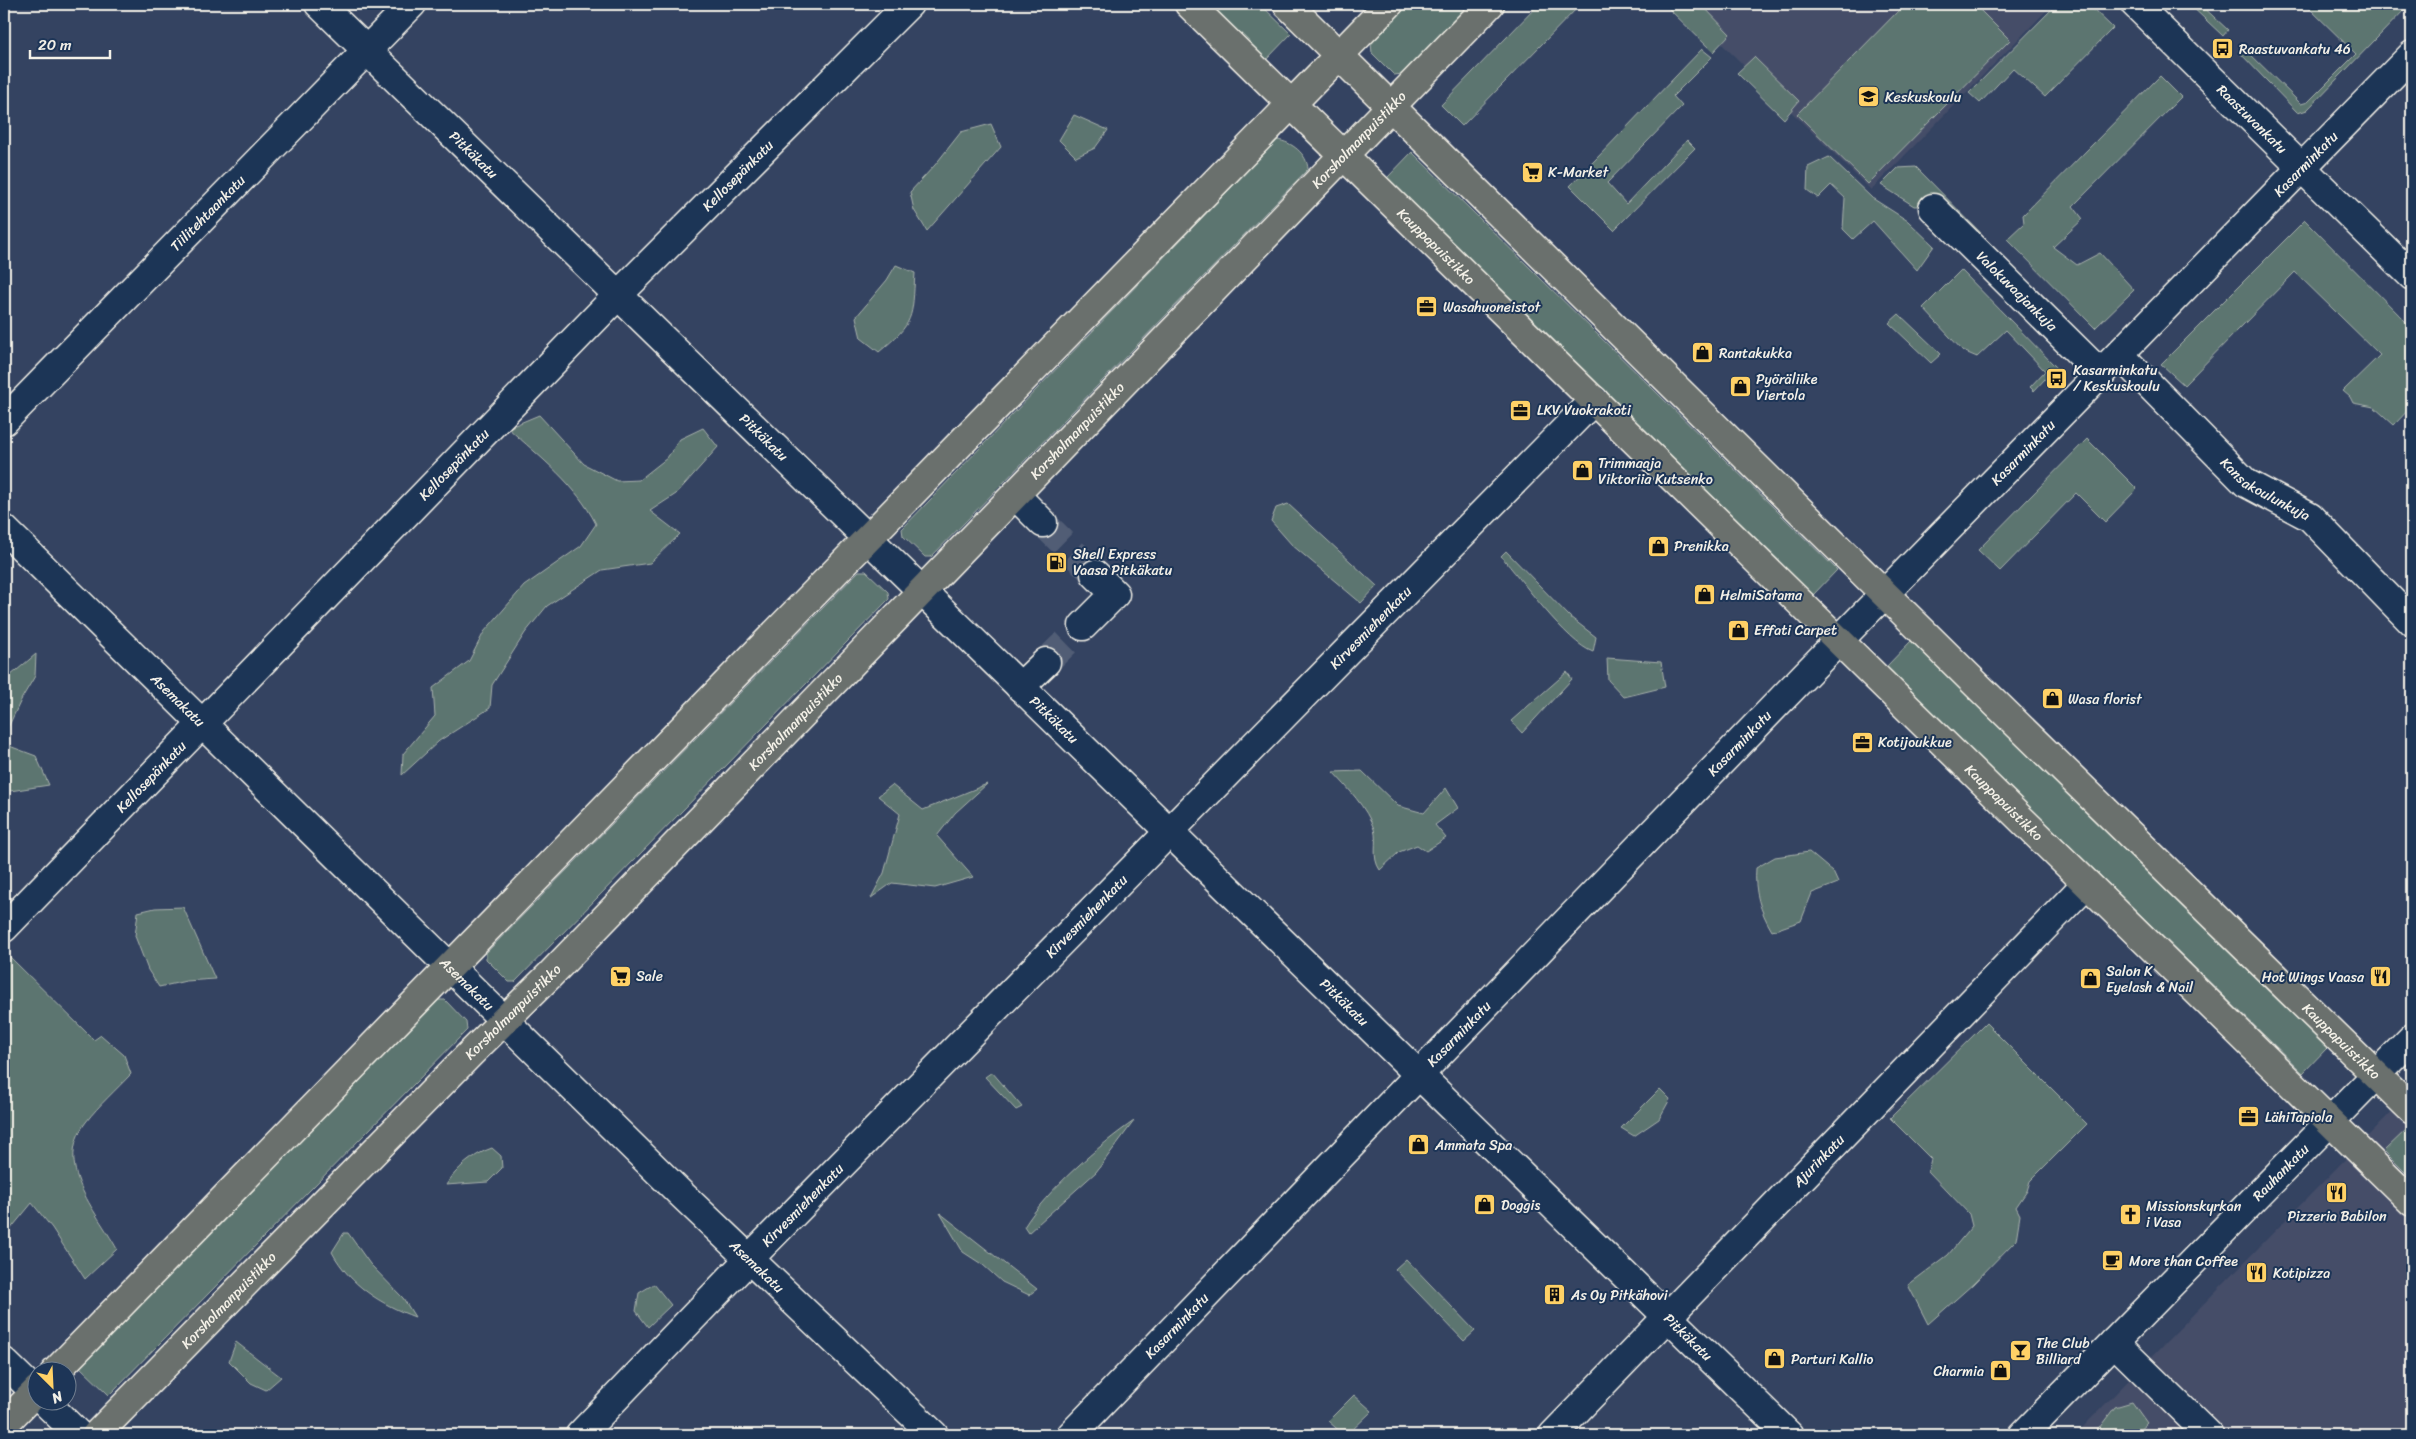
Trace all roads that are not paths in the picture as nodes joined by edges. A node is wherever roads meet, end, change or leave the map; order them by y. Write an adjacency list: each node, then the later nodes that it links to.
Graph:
1 (319, 4): 9 (street, Pitkäkatu)
2 (412, 4): 9 (street, Tiilitehtaankatu)
3 (909, 4): 18 (street, Kellosepänkatu)
4 (1189, 4): 12 (main road, Kauppapuistikko)
5 (1287, 4): 11 (main road, Kauppapuistikko)
6 (1389, 4): 11 (main road)
7 (1490, 4): 13 (main road, Korsholmanpuistikko)
8 (2135, 4): 15 (street, Raastuvankatu)
9 (367, 50): 18 (street, Pitkäkatu); 22 (street, Tiilitehtaankatu)
10 (2412, 55): 15 (street, Kasarminkatu)
11 (1339, 56): 12 (main road); 13 (main road, Kauppapuistikko)
12 (1292, 104): 14 (main road, Kauppapuistikko); 26 (main road)
13 (1390, 106): 14 (main road, Korsholmanpuistikko); 29 (main road, Kauppapuistikko)
14 (1343, 154): 21 (main road, Kauppapuistikko); 23 (main road, Korsholmanpuistikko)
15 (2302, 168): 17 (street, Raastuvankatu); 19 (street, Kasarminkatu)
16 (1933, 208): 20 (street, Valokuvaajankuja)
17 (2412, 276)
18 (619, 294): 26 (street, Pitkäkatu); 35 (street, Kellosepänkatu)
19 (2120, 354): 20 (street, Kasarminkatu); 30 (street, Kansakoulunkuja)
20 (2101, 374): 29 (street, Kasarminkatu)
21 (1594, 400): 32 (main road, Kauppapuistikko); 36 (street, Kirvesmiehenkatu)
22 (4, 421)
23 (1015, 495): 24 (street); 28 (main road, Korsholmanpuistikko)
24 (1043, 523)
25 (4, 529): 35 (street, Asemakatu)
26 (868, 538): 28 (street, Pitkäkatu); 39 (main road)
27 (1095, 574): 31 (street)
28 (922, 590): 34 (street, Pitkäkatu); 40 (main road, Korsholmanpuistikko)
29 (1885, 594): 32 (street, Kasarminkatu); 43 (main road, Kauppapuistikko)
30 (2412, 622)
31 (1083, 626)
32 (1839, 641): 37 (main road, Kauppapuistikko); 42 (street, Kasarminkatu)
33 (1046, 662): 34 (street)
34 (1020, 687): 36 (street, Pitkäkatu)
35 (202, 725): 38 (street, Kellosepänkatu); 39 (street, Asemakatu)
36 (1169, 832): 42 (street, Pitkäkatu); 47 (street, Kirvesmiehenkatu)
37 (2086, 884): 45 (main road, Kauppapuistikko); 48 (street, Ajurinkatu)
38 (4, 928)
39 (450, 966): 40 (street, Asemakatu); 51 (main road)
40 (504, 1020): 47 (street, Asemakatu); 57 (main road, Korsholmanpuistikko)
41 (2412, 1038): 43 (street, Rauhankatu)
42 (1418, 1075): 48 (street, Pitkäkatu); 60 (street, Kasarminkatu)
43 (2376, 1075): 44 (main road, Kauppapuistikko); 45 (street, Rauhankatu)
44 (2412, 1110)
45 (2330, 1122): 46 (main road, Kauppapuistikko); 49 (street, Rauhankatu)
46 (2412, 1202)
47 (749, 1259): 58 (street, Kirvesmiehenkatu); 59 (street, Asemakatu)
48 (1668, 1316): 61 (street, Ajurinkatu); 62 (street, Pitkäkatu)
49 (2114, 1342): 63 (street, Rauhankatu); 64 (street)
50 (4, 1362): 52 (street)
51 (65, 1362)
52 (28, 1384)
53 (28, 1403): 55 (main road)
54 (57, 1412): 56 (street)
55 (4, 1424)
56 (79, 1435)
57 (96, 1435)
58 (580, 1435)
59 (934, 1435)
60 (1070, 1435)
61 (1553, 1435)
62 (1789, 1435)
63 (2023, 1435)
64 (2209, 1435)

